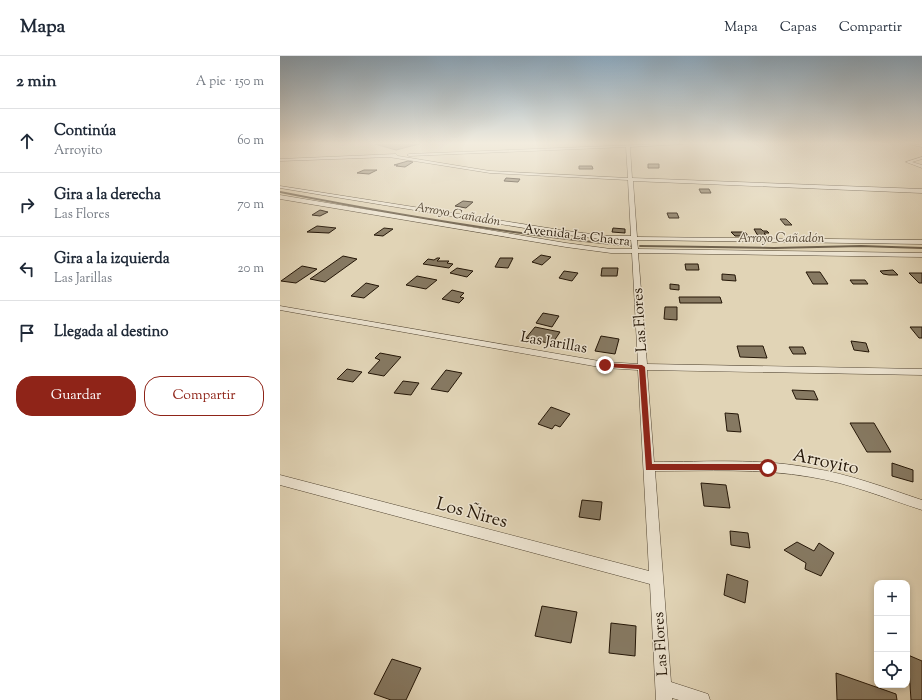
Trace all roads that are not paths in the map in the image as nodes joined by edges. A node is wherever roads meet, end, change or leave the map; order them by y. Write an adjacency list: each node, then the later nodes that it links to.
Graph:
1 (538, 174): 3 (street)
2 (630, 174): 3 (street, Las Flores)
3 (630, 179): 5 (street); 7 (street, Las Flores)
4 (280, 187): 7 (street, Avenida La Chacra)
5 (922, 191)
6 (280, 197): 9 (street, Avenida La Chacra)
7 (634, 239): 8 (street, Avenida La Chacra); 9 (street, Las Flores)
8 (922, 242)
9 (635, 252): 10 (street, Avenida La Chacra); 12 (street, Las Flores)
10 (922, 255)
11 (280, 308): 12 (street, Las Jarillas)
12 (642, 367): 13 (street, Las Jarillas); 14 (street, Las Flores)
13 (922, 372)
14 (649, 467): 16 (street, Arroyito); 17 (street, Las Flores)
15 (280, 480): 17 (street, Los Ñires)
16 (922, 505)
17 (656, 579): 18 (street, Las Flores)
18 (663, 693): 19 (street, Las Flores)
19 (702, 700)

